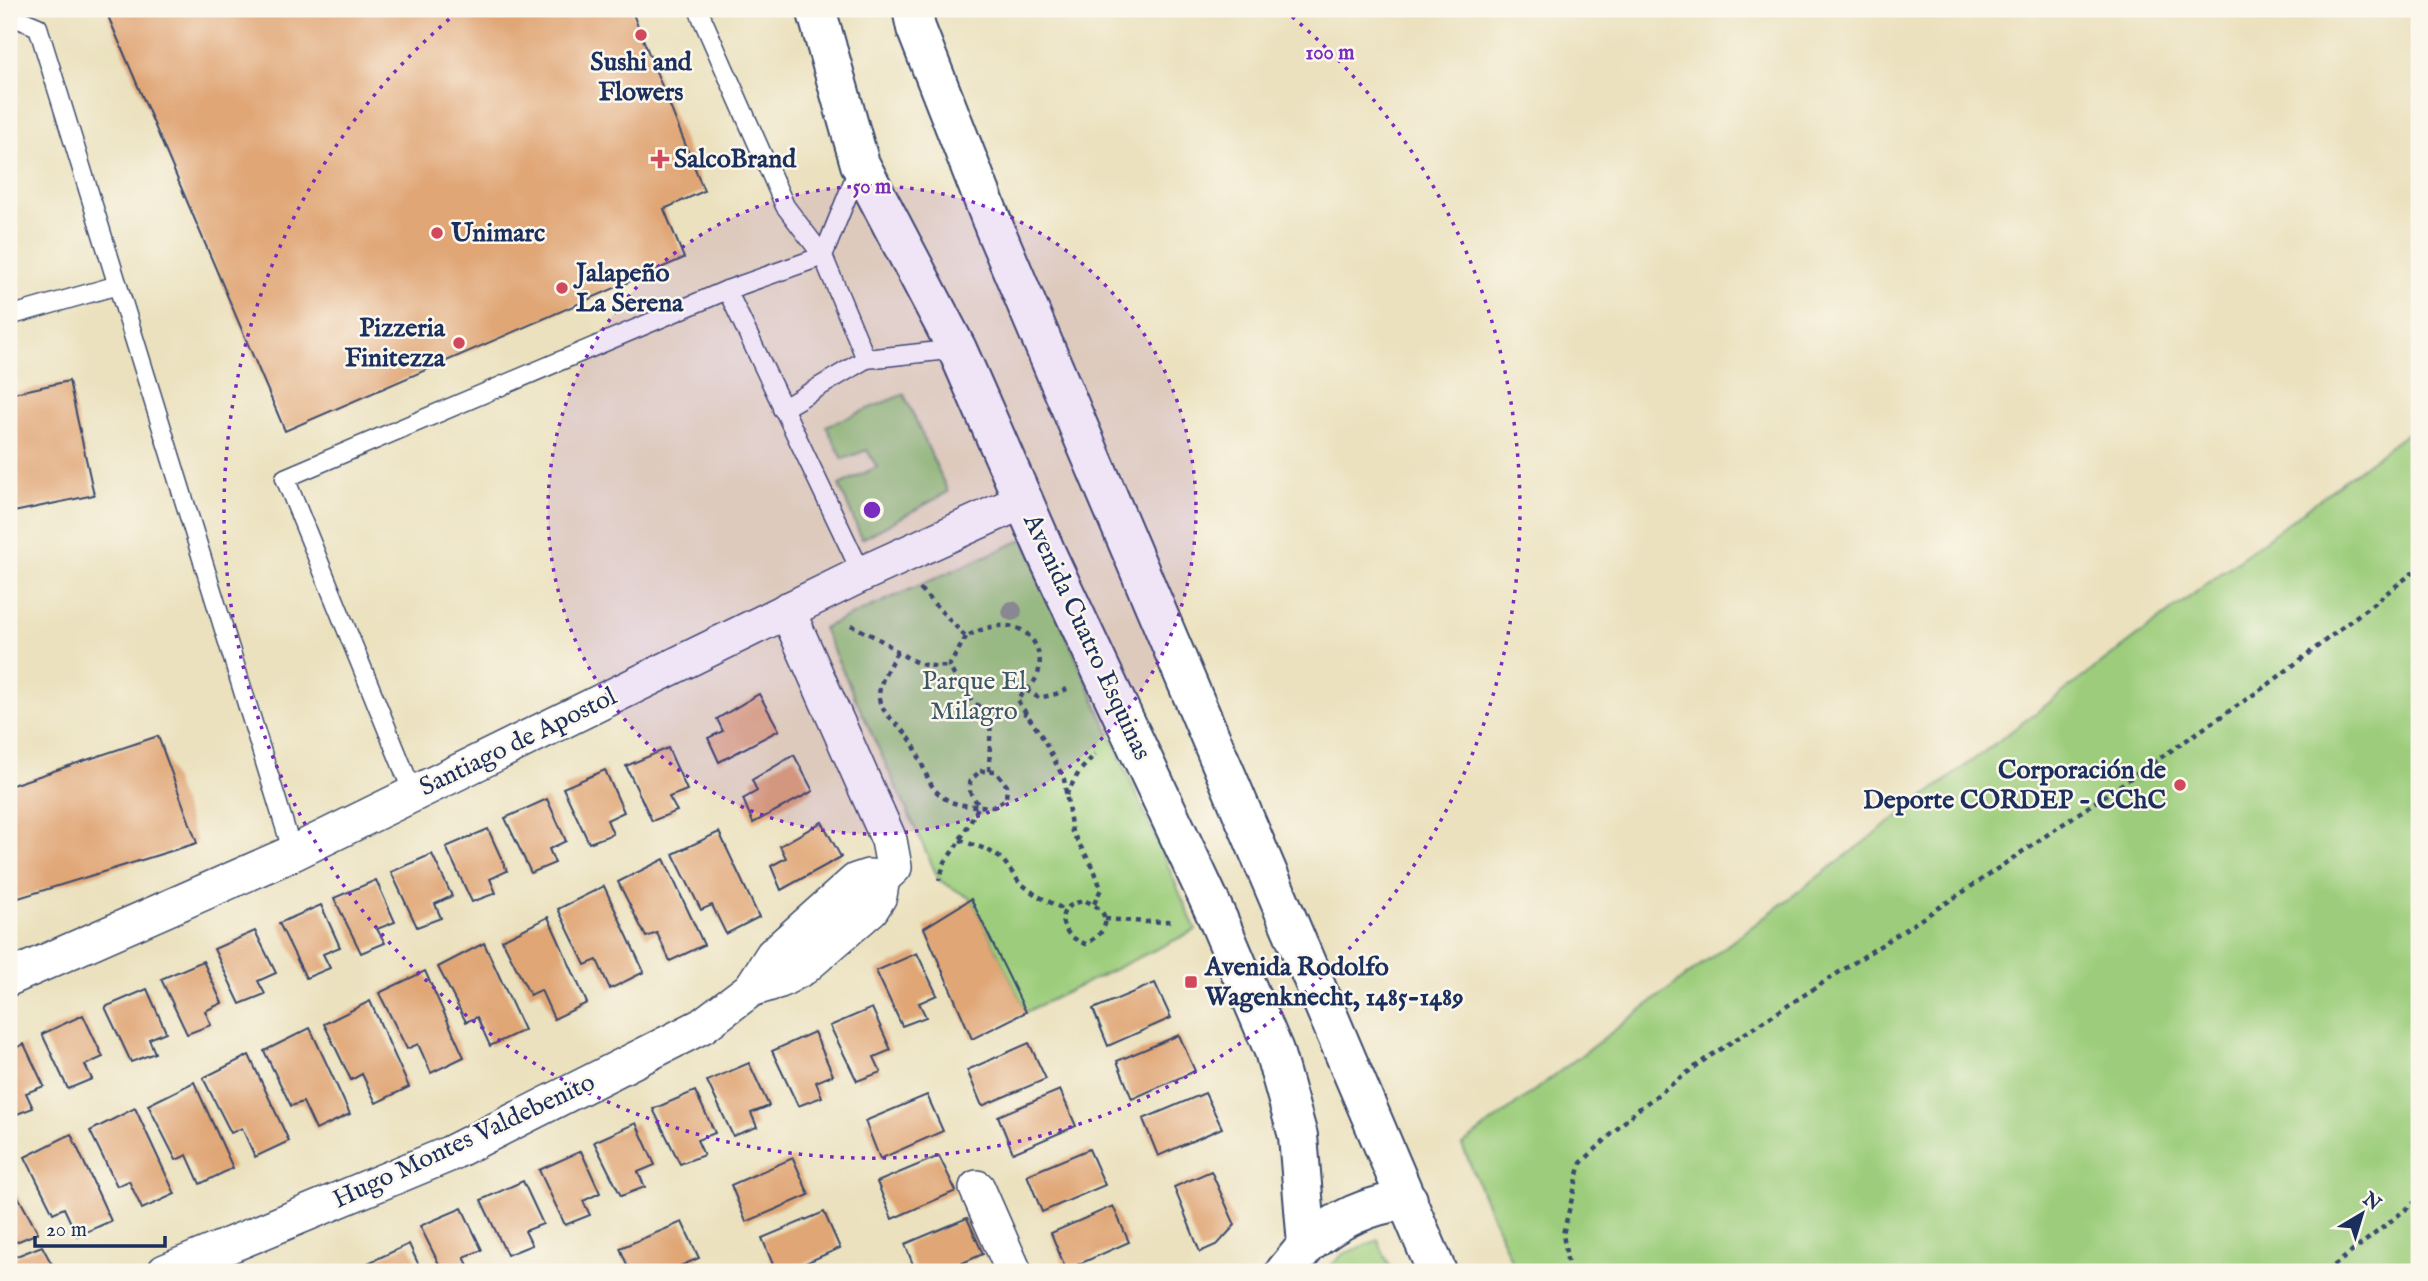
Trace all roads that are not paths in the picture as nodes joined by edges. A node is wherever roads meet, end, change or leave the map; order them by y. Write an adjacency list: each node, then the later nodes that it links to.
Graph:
1 (698, 9): 6 (lane)
2 (816, 9): 5 (main road, Avenida Cuatro Esquinas)
3 (912, 9): 20 (main road)
4 (9, 15): 7 (lane)
5 (860, 164): 6 (lane); 10 (main road, Avenida Cuatro Esquinas)
6 (823, 256): 8 (lane); 11 (lane)
7 (118, 285): 9 (lane); 17 (lane)
8 (726, 290): 12 (lane); 16 (lane)
9 (9, 316)
10 (957, 349): 11 (lane); 13 (main road, Avenida Cuatro Esquinas)
11 (866, 359): 12 (lane)
12 (782, 409): 14 (lane)
13 (1025, 500): 14 (street, Santiago de Apostol); 21 (main road, Avenida Cuatro Esquinas)
14 (862, 574): 15 (street, Santiago de Apostol)
15 (787, 610): 16 (street, Santiago de Apostol); 22 (street, Hugo Montes Valdebenito)
16 (413, 793): 17 (street, Santiago de Apostol)
17 (293, 853): 18 (street, Santiago de Apostol)
18 (9, 978)
19 (977, 1188): 23 (street)
20 (1408, 1200): 21 (main road); 24 (main road)
21 (1296, 1259)
22 (165, 1272)
23 (1014, 1272)
24 (1437, 1272)

